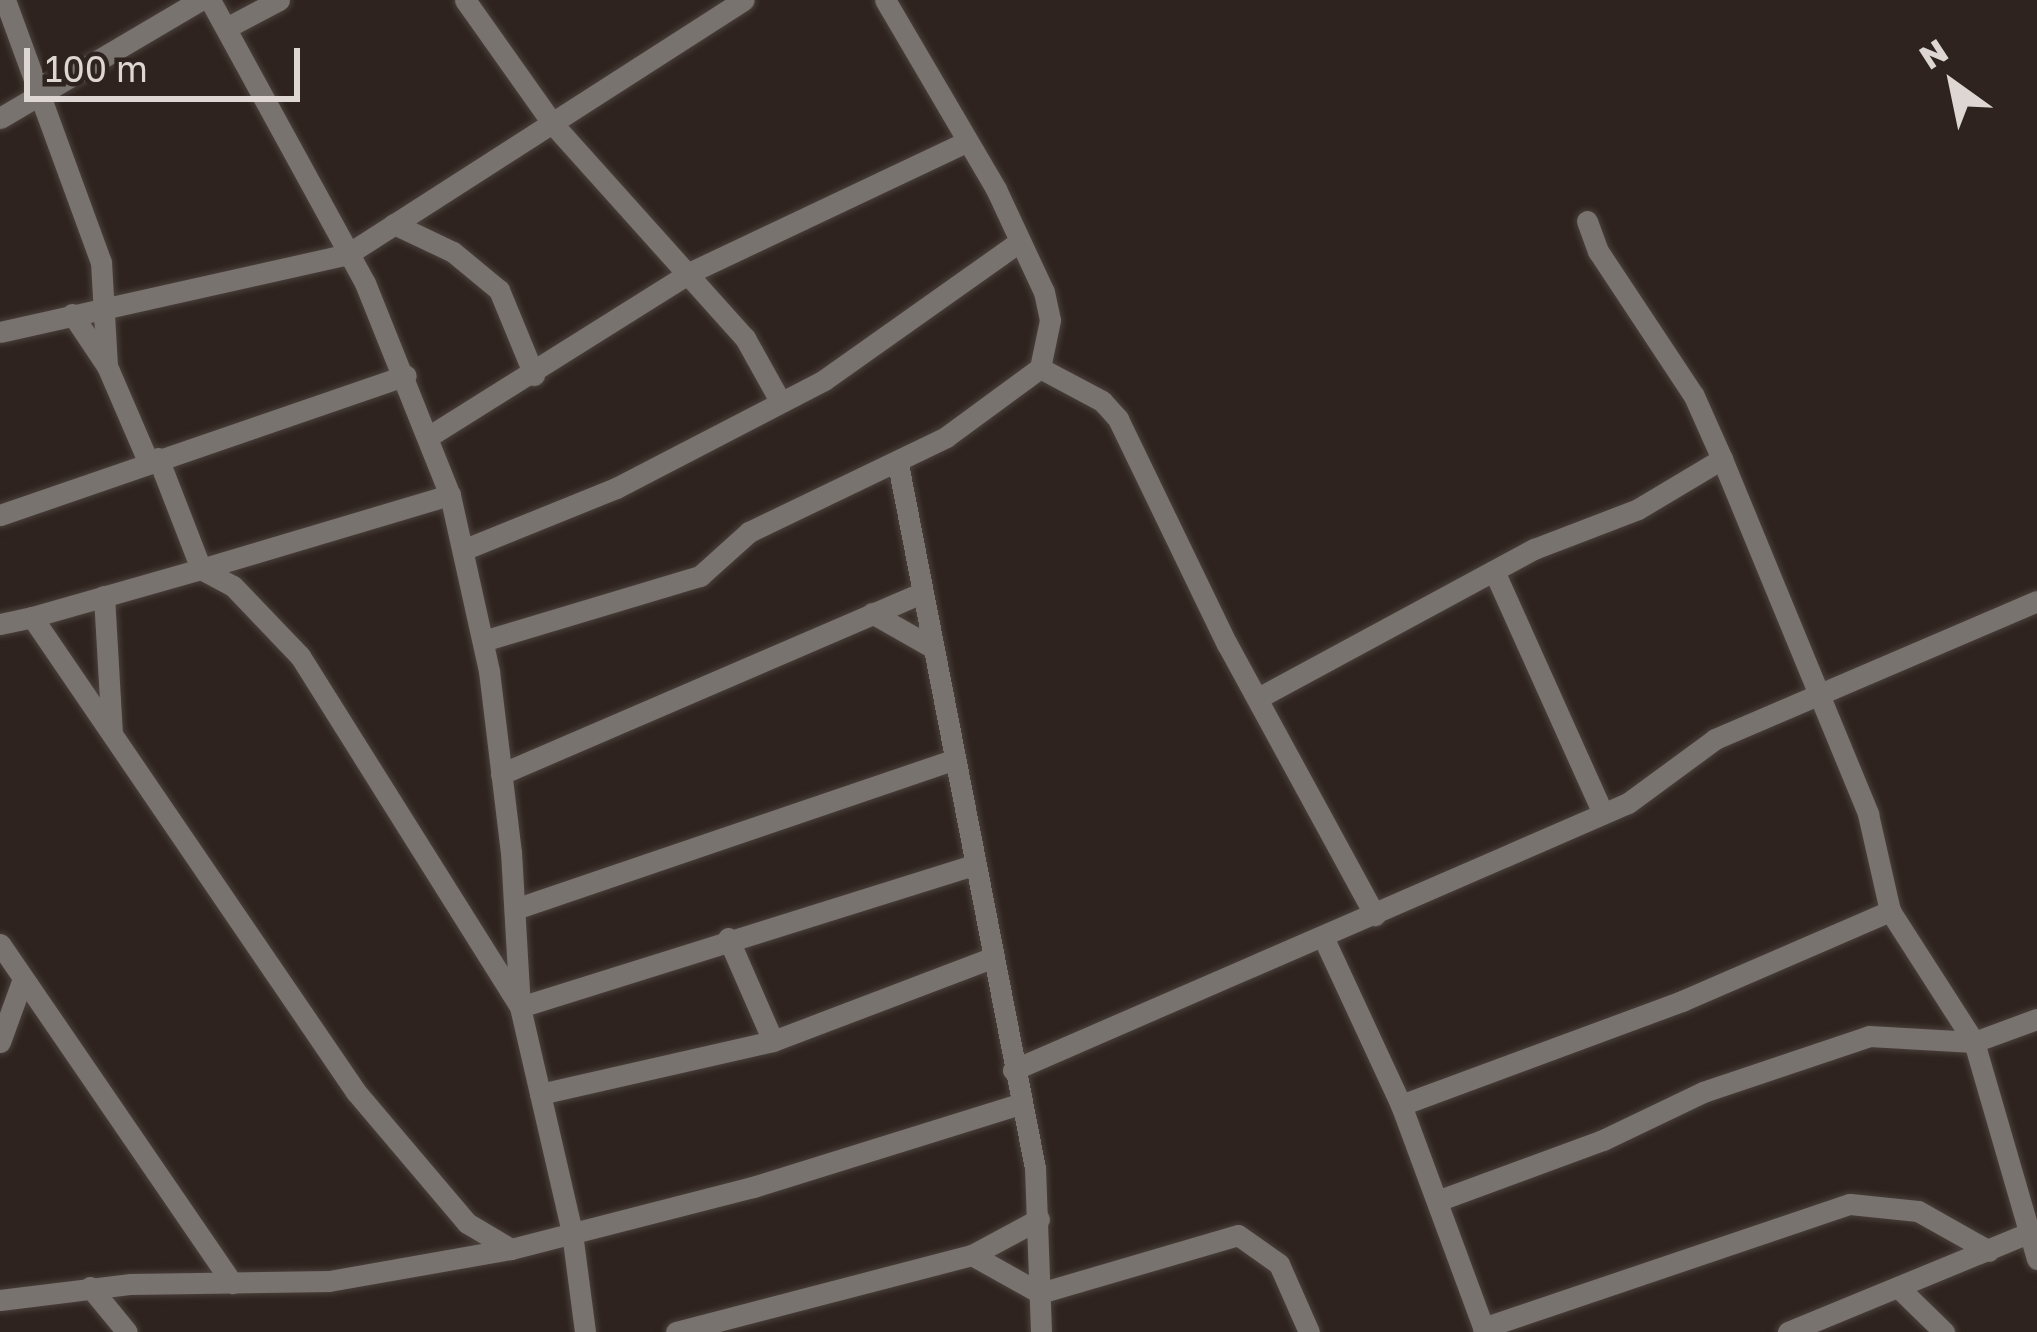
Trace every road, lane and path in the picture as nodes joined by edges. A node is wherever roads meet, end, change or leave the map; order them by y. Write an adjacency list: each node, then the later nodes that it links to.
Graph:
1 (4, 0): 9 (street)
2 (200, 0): 9 (street)
3 (210, 0): 8 (street)
4 (279, 0): 8 (street)
5 (464, 0): 11 (street)
6 (744, 0): 11 (street)
7 (885, 0): 12 (street)
8 (226, 28): 16 (street)
9 (37, 90): 10 (street); 18 (street)
10 (0, 118)
11 (552, 123): 14 (street); 17 (street)
12 (966, 142): 15 (street); 17 (street)
13 (1587, 220): 30 (street)
14 (394, 224): 16 (street); 24 (street)
15 (1018, 242): 21 (street); 27 (street)
16 (348, 254): 18 (street); 25 (street)
17 (691, 272): 24 (street); 27 (street)
18 (106, 307): 19 (street); 22 (street)
19 (72, 314): 20 (street); 22 (street)
20 (0, 332)
21 (1048, 342): 23 (street); 26 (street)
22 (106, 367): 29 (street)
23 (1040, 368): 26 (street); 31 (street)
24 (534, 375): 28 (street)
25 (406, 376): 28 (street); 29 (street)
26 (1075, 385): 46 (street)
27 (780, 401): 34 (street)
28 (431, 435): 32 (street)
29 (153, 459): 33 (street); 35 (street)
30 (1722, 460): 36 (street); 45 (street)
31 (898, 464): 37 (street); 43 (street)
32 (450, 495): 34 (street); 35 (street)
33 (0, 515)
34 (465, 549): 43 (street)
35 (201, 569): 38 (street); 60 (street)
36 (1494, 571): 46 (street); 50 (street)
37 (922, 593): 40 (street); 44 (street)
38 (104, 596): 41 (street); 47 (street)
39 (2037, 601): 45 (street)
40 (872, 613): 44 (street); 49 (street)
41 (32, 617): 42 (street); 47 (street)
42 (0, 624)
43 (483, 641): 49 (street)
44 (930, 646): 48 (street)
45 (1814, 695): 50 (street); 53 (street)
46 (1258, 698): 54 (street)
47 (112, 734): 73 (street)
48 (955, 760): 51 (street); 52 (street)
49 (501, 773): 52 (street)
50 (1603, 813): 54 (street)
51 (974, 865): 55 (street); 58 (street)
52 (515, 909): 60 (street)
53 (1890, 911): 64 (street); 68 (street)
54 (1375, 915): 56 (street)
55 (728, 938): 60 (street); 62 (street)
56 (1324, 939): 65 (street); 68 (street)
57 (0, 944): 59 (street)
58 (992, 958): 62 (street); 65 (street)
59 (21, 984): 63 (street); 77 (street)
60 (520, 1006): 66 (street)
61 (2037, 1019): 64 (street)
62 (773, 1041): 66 (street)
63 (0, 1042)
64 (1974, 1042): 69 (street); 71 (street)
65 (1013, 1070): 67 (street)
66 (540, 1094): 72 (street)
67 (1019, 1104): 70 (street); 72 (street)
68 (1401, 1105): 69 (street)
69 (1437, 1201): 82 (street)
70 (1039, 1219): 75 (street); 80 (street)
71 (2031, 1232): 74 (street); 76 (street)
72 (572, 1233): 73 (street); 84 (street)
73 (511, 1249): 77 (street)
74 (1989, 1251): 79 (street); 82 (street)
75 (972, 1256): 80 (street); 85 (street)
76 (2037, 1259)
77 (232, 1283): 78 (street)
78 (90, 1287): 81 (street); 83 (street)
79 (1902, 1291): 88 (street); 89 (street)
80 (1040, 1293): 86 (street); 87 (street)
81 (0, 1300)
82 (1484, 1330)
83 (127, 1332)
84 (585, 1332)
85 (676, 1332)
86 (1042, 1332)
87 (1309, 1332)
88 (1788, 1332)
89 (1944, 1332)

